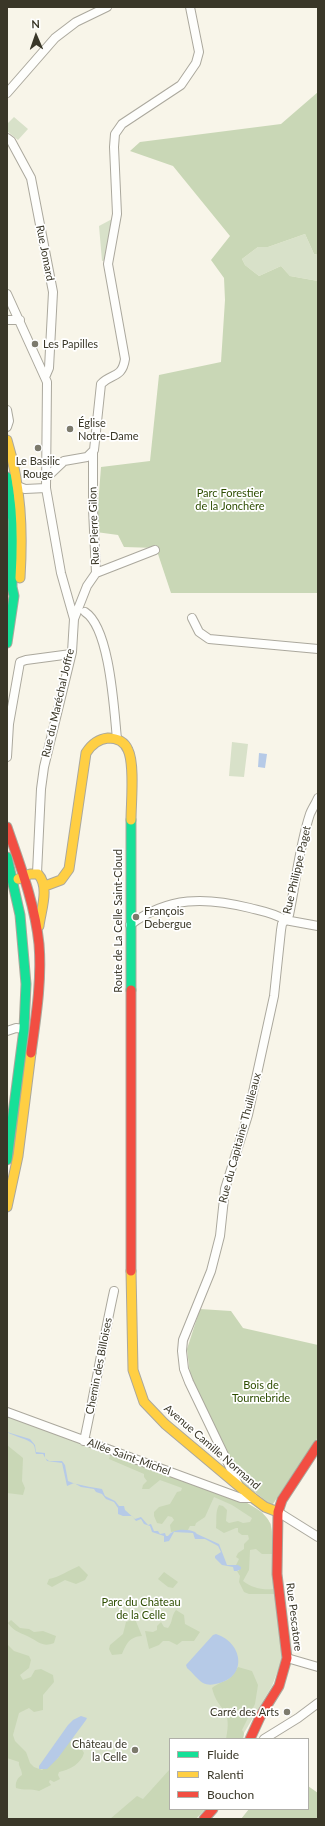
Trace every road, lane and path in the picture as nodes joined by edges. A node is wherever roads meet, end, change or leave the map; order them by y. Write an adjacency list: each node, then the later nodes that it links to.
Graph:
1 (106, 7): 3 (street)
2 (190, 7): 12 (street, Rue Pierre Gilon)
3 (7, 93)
4 (7, 138): 8 (street, Rue Jomard)
5 (7, 294): 7 (street)
6 (7, 320): 7 (street)
7 (20, 320): 8 (street)
8 (46, 375): 13 (street, Rue du Maréchal Joffre)
9 (7, 410): 10 (street)
10 (7, 427)
11 (7, 440): 15 (street)
12 (93, 453): 13 (street); 18 (street, Rue Pierre Gilon)
13 (46, 478): 16 (street, Rue du Maréchal Joffre)
14 (7, 482): 15 (street); 19 (street)
15 (20, 487): 16 (street); 19 (street)
16 (46, 488): 22 (street, Rue du Maréchal Joffre)
17 (155, 550): 18 (street)
18 (96, 573): 22 (street, Rue Pierre Gilon)
19 (14, 596): 23 (street)
20 (85, 612): 26 (street)
21 (192, 618): 24 (street)
22 (74, 619): 25 (street, Rue du Maréchal Joffre)
23 (7, 643)
24 (318, 649)
25 (71, 654): 27 (street); 31 (street, Rue du Maréchal Joffre)
26 (117, 739): 33 (street); 38 (street, Route de La Celle Saint-Cloud)
27 (7, 757)
28 (318, 798): 37 (street, Rue Philippe Paget)
29 (7, 828): 31 (street)
30 (7, 857): 32 (street)
31 (30, 874): 32 (street); 33 (street); 35 (street)
32 (13, 882): 36 (street)
33 (44, 886): 34 (street)
34 (43, 900): 35 (street); 40 (street)
35 (31, 903): 36 (street); 40 (street)
36 (18, 906): 41 (street)
37 (285, 920): 38 (street); 39 (street); 50 (street, Rue du Capitaine Thuilleaux)
38 (130, 926): 46 (street, Route de La Celle Saint-Cloud)
39 (318, 926)
40 (39, 943): 44 (street)
41 (24, 1029): 42 (street); 43 (street)
42 (7, 1031)
43 (7, 1160)
44 (7, 1207)
45 (114, 1291): 48 (street, Chemin des Billoises)
46 (131, 1294): 50 (street, Avenue Camille Normand)
47 (7, 1412): 48 (street, Allée Saint-Michel)
48 (84, 1441): 51 (street, Allée Saint-Michel)
49 (318, 1445): 52 (street)
50 (238, 1484): 51 (street, Avenue Camille Normand)
51 (253, 1498): 52 (street, Avenue Camille Normand)
52 (278, 1512): 53 (street); 54 (street, Rue Pescatore)
53 (318, 1537)
54 (287, 1658): 55 (street); 57 (street, Rue Pescatore)
55 (318, 1667)
56 (318, 1703): 58 (street)
57 (250, 1738)
58 (266, 1738)
59 (212, 1810): 60 (street)
60 (204, 1819)

